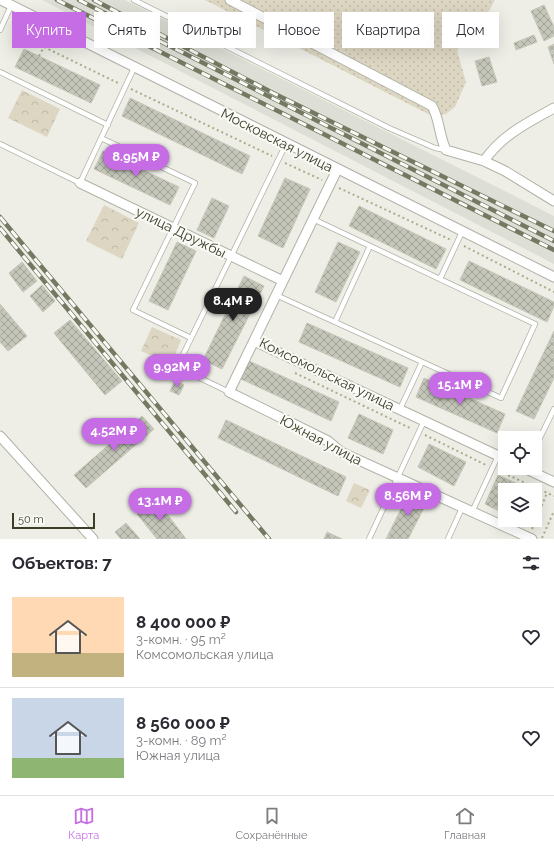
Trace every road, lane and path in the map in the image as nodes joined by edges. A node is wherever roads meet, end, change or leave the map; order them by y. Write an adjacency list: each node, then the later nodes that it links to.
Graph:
1 (1, 0): 4 (street, Московская улица)
2 (134, 0): 17 (lane)
3 (230, 0): 17 (street)
4 (12, 6): 5 (lane); 9 (street, Московская улица)
5 (0, 30)
6 (44, 48): 8 (path)
7 (46, 48): 11 (path)
8 (40, 56)
9 (134, 68): 11 (lane); 16 (street, Московская улица)
10 (0, 72): 13 (lane)
11 (126, 87): 13 (lane); 18 (path)
12 (554, 108): 19 (street)
13 (108, 125): 14 (lane)
14 (101, 138): 21 (lane); 25 (lane)
15 (0, 144): 21 (lane)
16 (286, 144): 18 (lane); 20 (street, Московская улица)
17 (446, 150): 19 (street)
18 (278, 159): 22 (path); 29 (lane)
19 (484, 161): 23 (street)
20 (337, 170): 22 (street, Комсомольская улица); 26 (street, Московская улица)
21 (80, 183): 25 (street, улица Дружбы)
22 (330, 184): 24 (street, Комсомольская улица); 27 (path)
23 (554, 201)
24 (313, 219): 28 (lane); 32 (street, Комсомольская улица)
25 (173, 228): 29 (street, улица Дружбы); 36 (lane)
26 (462, 232): 27 (lane); 30 (street, Московская улица)
27 (457, 243): 31 (lane); 33 (path)
28 (370, 246): 31 (lane); 35 (lane)
29 (231, 256): 32 (street, улица Дружбы); 36 (lane)
30 (554, 278)
31 (440, 279): 38 (lane)
32 (283, 281): 34 (street, Комсомольская улица)
33 (554, 292)
34 (276, 295): 35 (lane); 37 (street, Комсомольская улица)
35 (335, 322): 38 (lane)
36 (191, 338): 40 (lane)
37 (254, 341): 40 (street); 42 (street, Комсомольская улица)
38 (422, 362): 42 (lane)
39 (292, 371): 44 (path)
40 (229, 392): 51 (street, Южная улица)
41 (554, 409): 45 (lane)
42 (400, 410): 43 (street, Комсомольская улица)
43 (424, 421): 44 (lane); 47 (street, Комсомольская улица)
44 (419, 432): 49 (path); 51 (lane)
45 (542, 434)
46 (0, 436): 59 (street)
47 (498, 456)
48 (498, 461): 49 (lane)
49 (492, 468): 53 (path); 57 (lane)
50 (539, 475): 52 (street)
51 (397, 478): 55 (street, Южная улица); 60 (lane)
52 (554, 482)
53 (548, 493): 54 (path); 58 (path)
54 (554, 496)
55 (462, 508): 57 (street, Южная улица); 61 (lane)
56 (554, 511): 62 (path)
57 (472, 512): 58 (street, Южная улица)
58 (530, 538)
59 (93, 539)
60 (369, 539)
61 (448, 539)
62 (542, 539)

